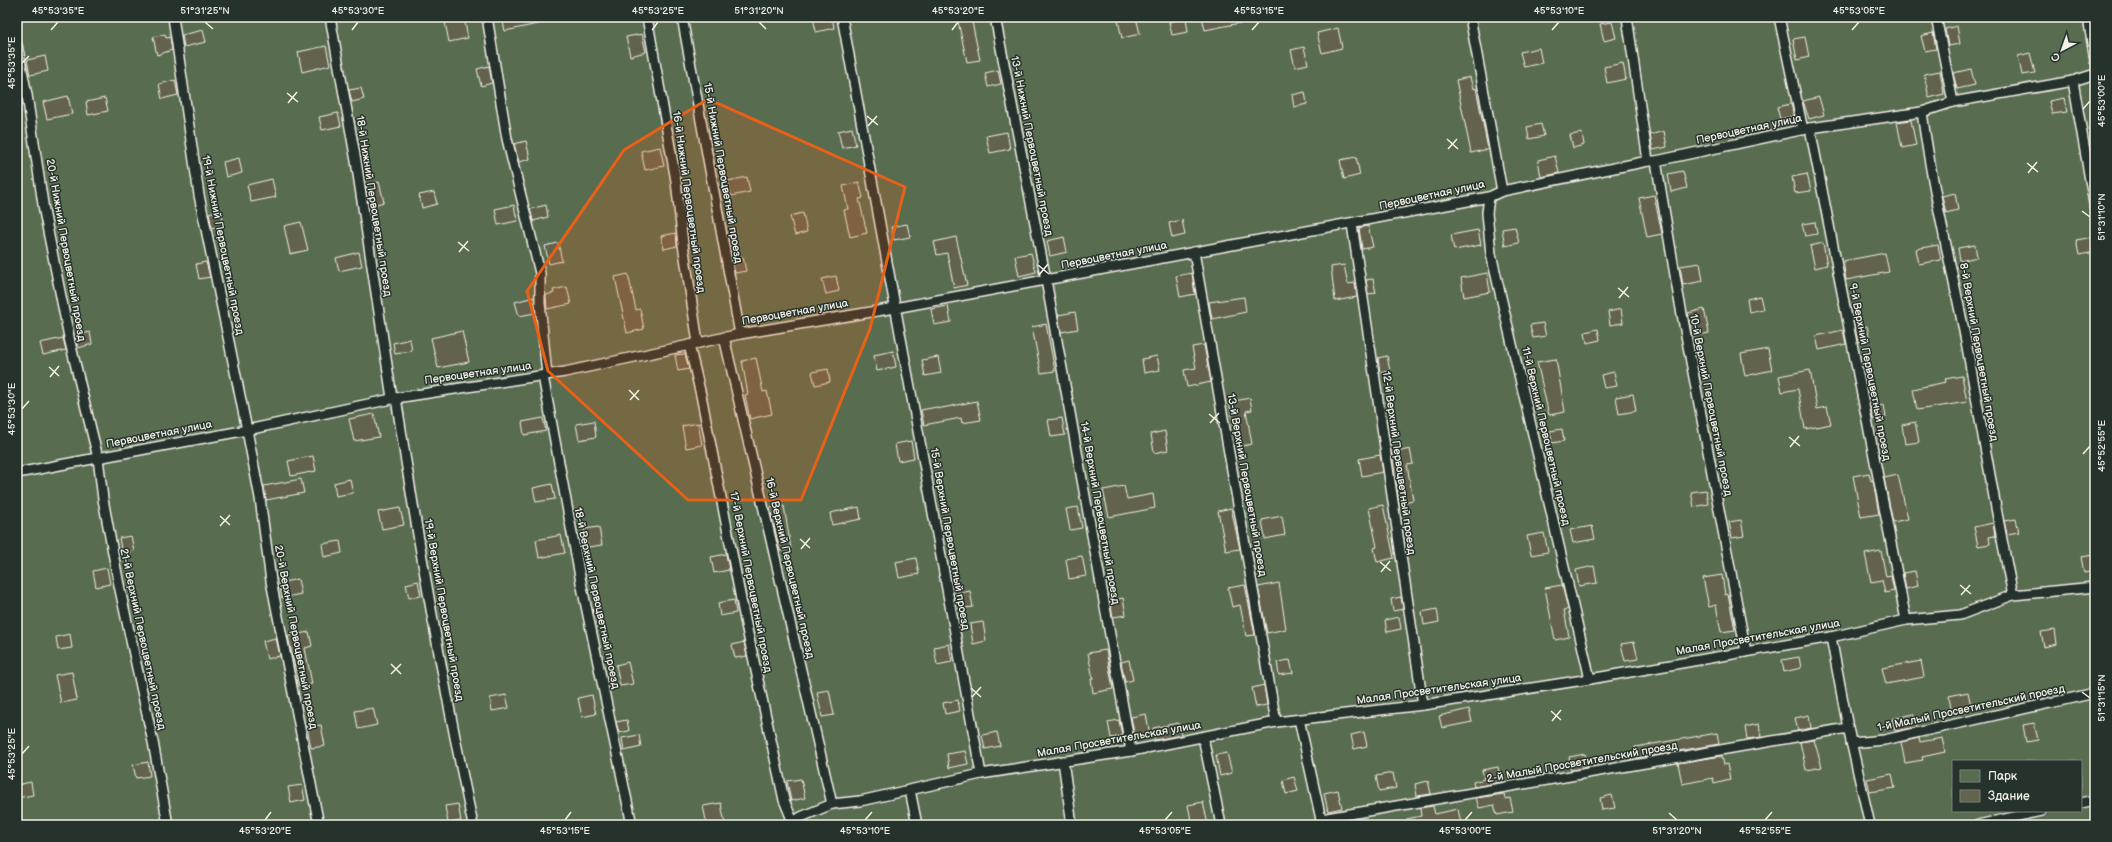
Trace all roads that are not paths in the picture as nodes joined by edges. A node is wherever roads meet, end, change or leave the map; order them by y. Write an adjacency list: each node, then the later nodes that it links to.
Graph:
1 (174, 17): 33 (lane, 19-й Нижний Первоцветный проезд)
2 (330, 17): 32 (lane, 18-й Нижний Первоцветный проезд)
3 (487, 17): 31 (lane, 18-й Верхний Первоцветный проезд)
4 (646, 17): 30 (lane, 16-й Нижний Первоцветный проезд)
5 (682, 17): 28 (lane, 15-й Нижний Первоцветный проезд)
6 (842, 17): 27 (lane, 15-й Верхний Первоцветный проезд)
7 (995, 17): 26 (lane, 13-й Нижний Первоцветный проезд)
8 (1470, 17): 21 (lane)
9 (1627, 17): 20 (lane, 10-й Верхний Первоцветный проезд)
10 (1779, 17): 19 (lane, 9-й Верхний Первоцветный проезд)
11 (1936, 17): 17 (lane)
12 (2088, 17): 14 (lane)
13 (17, 46): 34 (lane, 20-й Нижний Первоцветный проезд)
14 (2095, 61)
15 (2095, 74): 16 (lane, Первоцветная улица)
16 (2073, 81): 17 (lane, Первоцветная улица); 23 (lane)
17 (1952, 102): 18 (lane, Первоцветная улица)
18 (1922, 112): 19 (lane, Первоцветная улица); 37 (lane, 8-й Верхний Первоцветный проезд)
19 (1807, 129): 20 (lane, Первоцветная улица); 38 (lane, 9-й Верхний Первоцветный проезд)
20 (1652, 161): 21 (lane, Первоцветная улица); 40 (lane, 10-й Верхний Первоцветный проезд)
21 (1502, 191): 22 (lane, Первоцветная улица)
22 (1489, 197): 24 (lane, Первоцветная улица); 41 (lane, 11-й Верхний Первоцветный проезд)
23 (2095, 209)
24 (1352, 224): 25 (lane, Первоцветная улица); 43 (lane, 12-й Верхний Первоцветный проезд)
25 (1194, 252): 26 (lane, Первоцветная улица); 45 (lane, 13-й Верхний Первоцветный проезд)
26 (1046, 280): 27 (lane, Первоцветная улица); 49 (lane, 14-й Верхний Первоцветный проезд)
27 (895, 308): 28 (lane, Первоцветная улица); 51 (lane, 15-й Верхний Первоцветный проезд)
28 (740, 334): 29 (lane, Первоцветная улица)
29 (724, 337): 30 (lane, Первоцветная улица); 55 (lane, 16-й Верхний Первоцветный проезд)
30 (694, 344): 31 (lane, Первоцветная улица); 57 (lane, 17-й Верхний Первоцветный проезд)
31 (545, 375): 32 (lane, Первоцветная улица); 62 (lane, 18-й Верхний Первоцветный проезд)
32 (394, 398): 33 (lane, Первоцветная улица); 61 (lane, 19-й Верхний Первоцветный проезд)
33 (247, 430): 34 (lane, Первоцветная улица); 60 (lane, 20-й Верхний Первоцветный проезд)
34 (98, 458): 35 (lane, Первоцветная улица); 59 (lane, 21-й Верхний Первоцветный проезд)
35 (17, 473)
36 (2095, 586): 37 (lane, Малая Просветительская улица)
37 (2012, 595): 38 (lane, Малая Просветительская улица)
38 (1906, 620): 39 (lane, Малая Просветительская улица)
39 (1831, 637): 40 (lane, Малая Просветительская улица); 46 (lane)
40 (1746, 652): 41 (lane, Малая Просветительская улица)
41 (1590, 680): 43 (lane, Малая Просветительская улица)
42 (2095, 693): 48 (lane, 1-й Малый Просветительский проезд)
43 (1423, 705): 44 (lane, Малая Просветительская улица)
44 (1299, 719): 45 (lane, Малая Просветительская улица); 58 (lane)
45 (1276, 722): 47 (lane, Малая Просветительская улица)
46 (1848, 728): 48 (lane); 58 (lane, 2-й Малый Просветительский проезд)
47 (1203, 737): 49 (lane, Малая Просветительская улица); 65 (lane)
48 (1851, 743): 66 (lane)
49 (1131, 751): 50 (lane, Малая Просветительская улица)
50 (1063, 761): 51 (lane, Малая Просветительская улица); 64 (lane)
51 (981, 774): 52 (lane, Малая Просветительская улица)
52 (910, 790): 55 (lane, Малая Просветительская улица); 63 (lane)
53 (2095, 800): 54 (lane)
54 (2082, 803)
55 (832, 804): 57 (lane, Малая Просветительская улица)
56 (2036, 812): 67 (lane)
57 (797, 822)
58 (1321, 822)
59 (168, 825)
60 (319, 825)
61 (473, 825)
62 (632, 825)
63 (917, 825)
64 (1072, 825)
65 (1221, 825)
66 (1870, 825)
67 (1978, 825)

